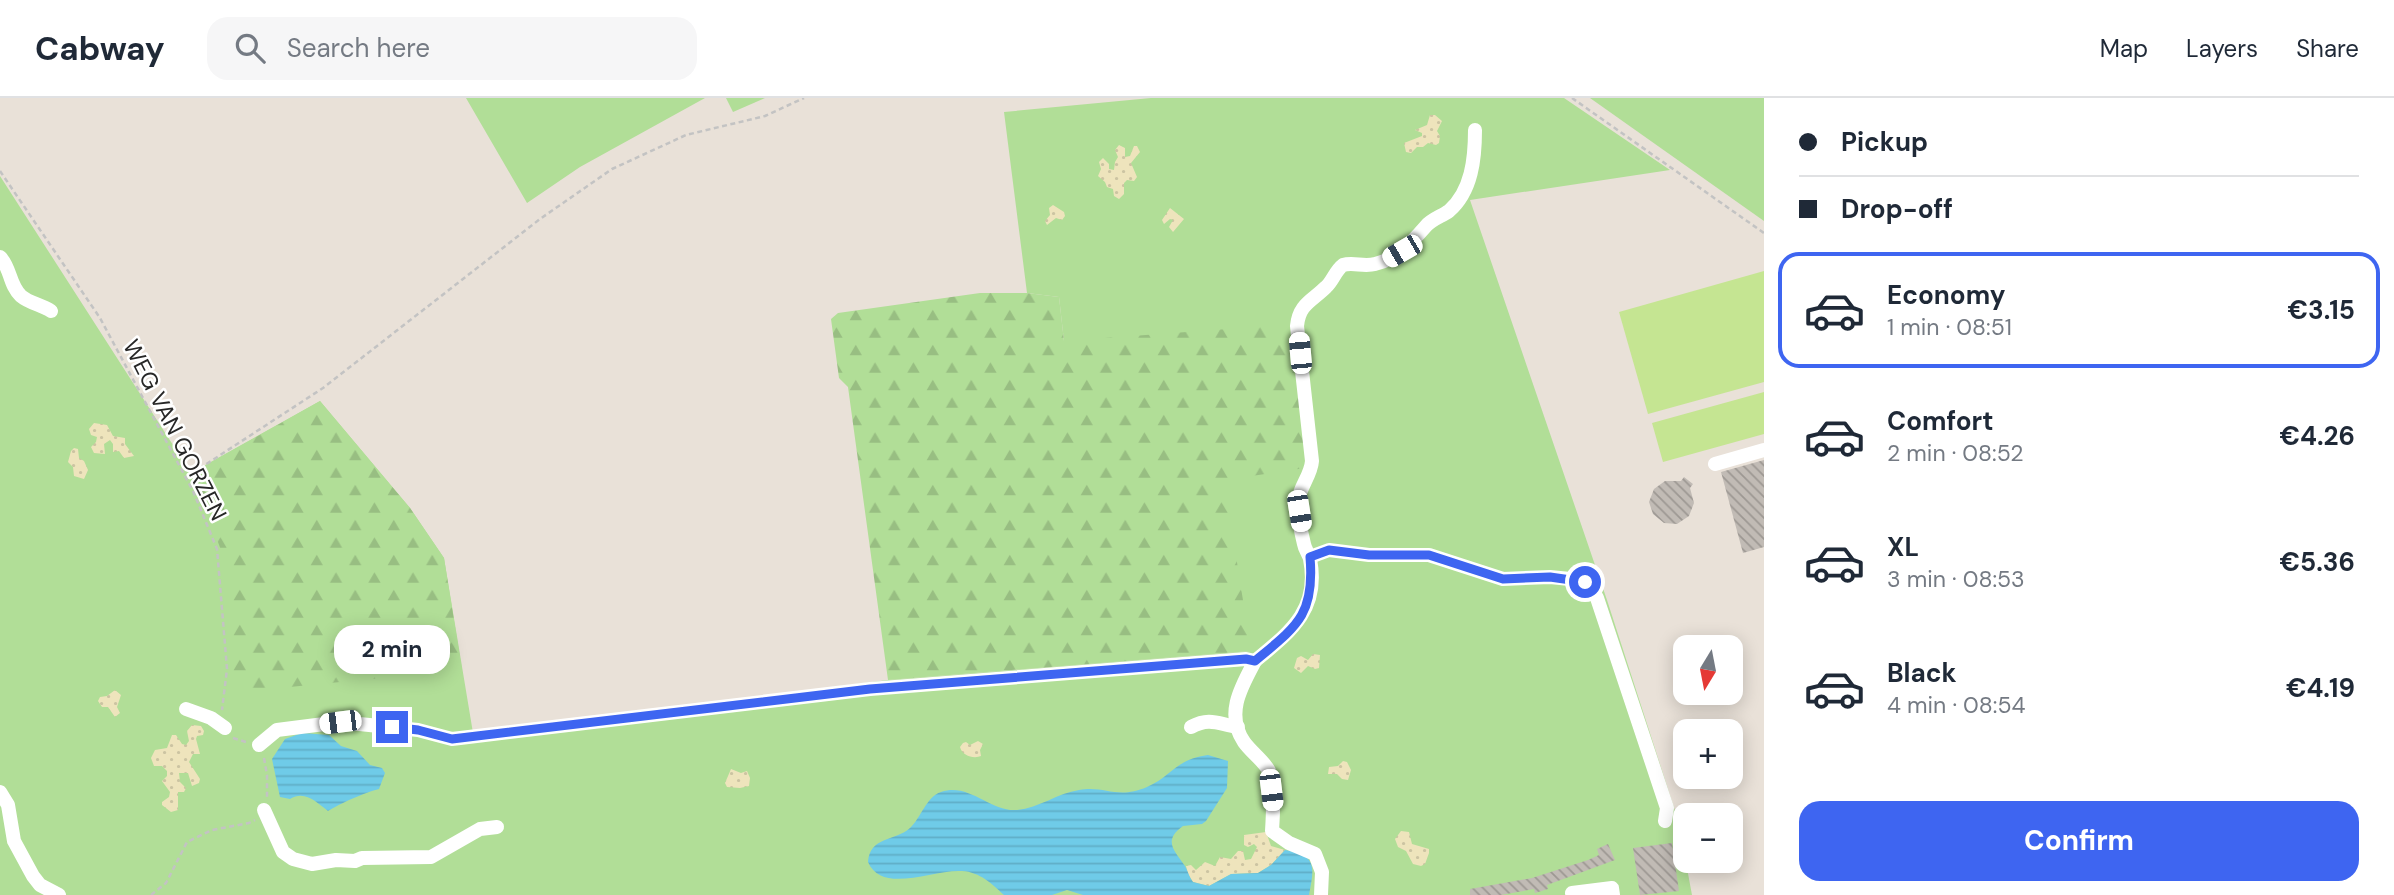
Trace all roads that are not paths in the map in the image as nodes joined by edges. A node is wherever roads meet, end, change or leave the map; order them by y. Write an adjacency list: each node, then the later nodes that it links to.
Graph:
1 (1475, 130): 6 (lane)
2 (0, 257): 3 (lane)
3 (51, 311)
4 (1764, 450): 5 (lane)
5 (1715, 464)
6 (1310, 557): 7 (lane); 15 (lane)
7 (1255, 661): 10 (lane); 12 (lane)
8 (186, 709): 11 (lane)
9 (1191, 727): 10 (lane)
10 (1238, 727): 19 (lane)
11 (225, 728)
12 (260, 745)
13 (0, 792): 18 (lane)
14 (264, 810): 16 (lane)
15 (1665, 821)
16 (496, 827)
17 (1572, 893): 20 (lane)
18 (59, 895)
19 (1321, 895)
20 (1614, 895)

